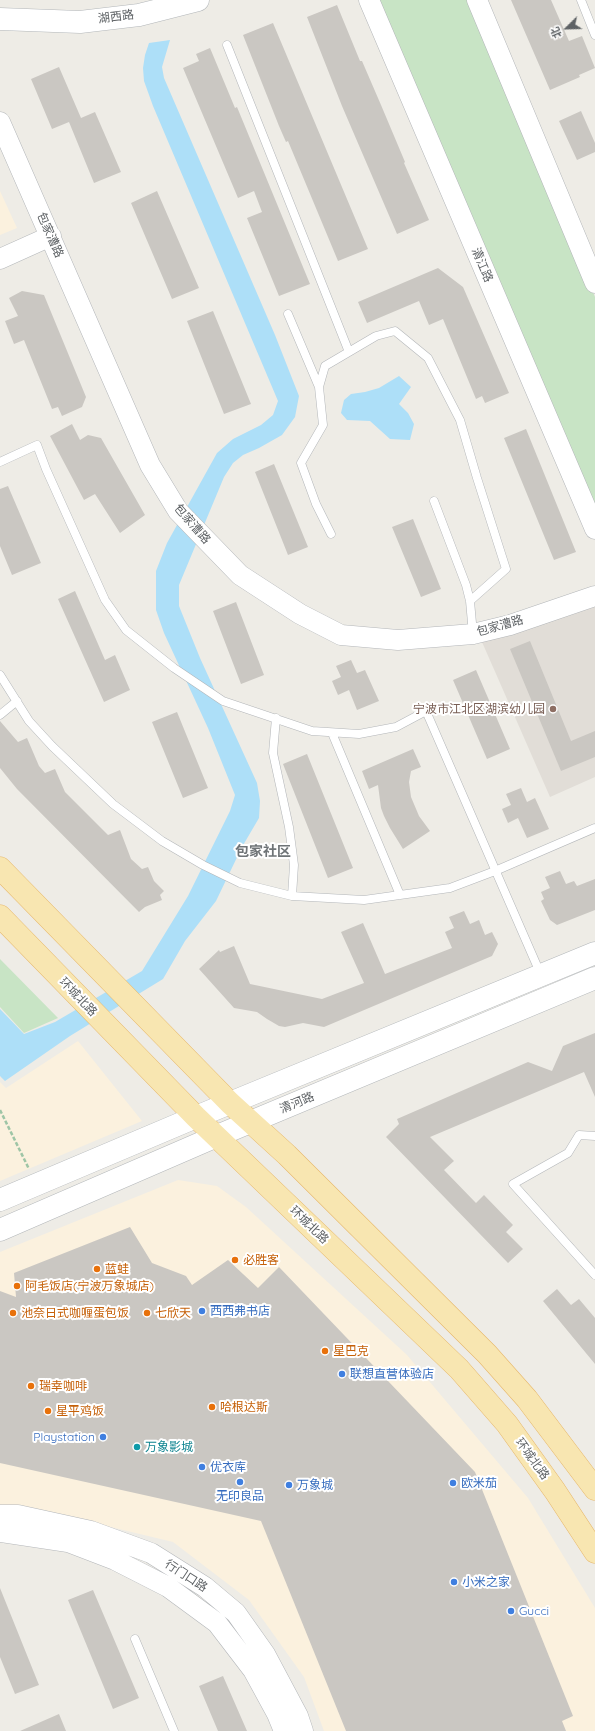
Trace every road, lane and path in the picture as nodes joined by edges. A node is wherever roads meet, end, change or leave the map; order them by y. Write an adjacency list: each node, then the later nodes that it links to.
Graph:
1 (198, 0): 7 (main road, 湖西路)
2 (369, 0): 19 (street, 清江路)
3 (477, 0): 13 (street)
4 (581, 0): 8 (lane)
5 (0, 6): 7 (main road, 湖西路)
6 (0, 19): 7 (main road, 湖西路)
7 (34, 20)
8 (595, 35)
9 (227, 45): 15 (lane)
10 (0, 122): 11 (street, 包家漕路)
11 (51, 236): 12 (street); 23 (street, 包家漕路)
12 (0, 259)
13 (595, 283)
14 (288, 314): 16 (lane)
15 (349, 352): 16 (lane); 22 (lane)
16 (319, 387): 20 (lane)
17 (0, 462): 27 (lane)
18 (434, 501): 22 (lane)
19 (595, 529)
20 (331, 534)
21 (595, 596): 23 (street, 包家漕路)
22 (470, 601): 23 (lane)
23 (473, 634)
24 (0, 675): 25 (lane)
25 (17, 702): 26 (lane); 33 (lane)
26 (0, 715)
27 (276, 718): 28 (lane); 33 (lane)
28 (332, 733): 31 (lane); 32 (lane)
29 (595, 828): 31 (lane)
30 (0, 868): 38 (main road)
31 (495, 872): 32 (lane); 36 (lane)
32 (400, 895): 33 (lane)
33 (292, 896)
34 (0, 916): 40 (main road, 环城北路)
35 (595, 953): 36 (main road, 清河路)
36 (541, 976): 38 (main road, 清河路)
37 (595, 978): 41 (main road, 清河路)
38 (230, 1103): 40 (main road, 清河路); 41 (main road)
39 (0, 1110): 44 (path)
40 (196, 1117): 42 (main road, 环城北路); 45 (main road, 清河路)
41 (250, 1122): 42 (main road, 清河路); 48 (main road)
42 (217, 1136): 46 (main road, 清河路); 51 (main road, 环城北路)
43 (595, 1136): 47 (lane)
44 (30, 1172)
45 (0, 1200)
46 (0, 1230)
47 (595, 1275)
48 (595, 1489)
49 (0, 1515): 55 (street, 行门口路)
50 (0, 1532): 54 (street, 行门口路)
51 (595, 1552)
52 (135, 1639): 53 (lane)
53 (174, 1731)
54 (284, 1731)
55 (303, 1731)

